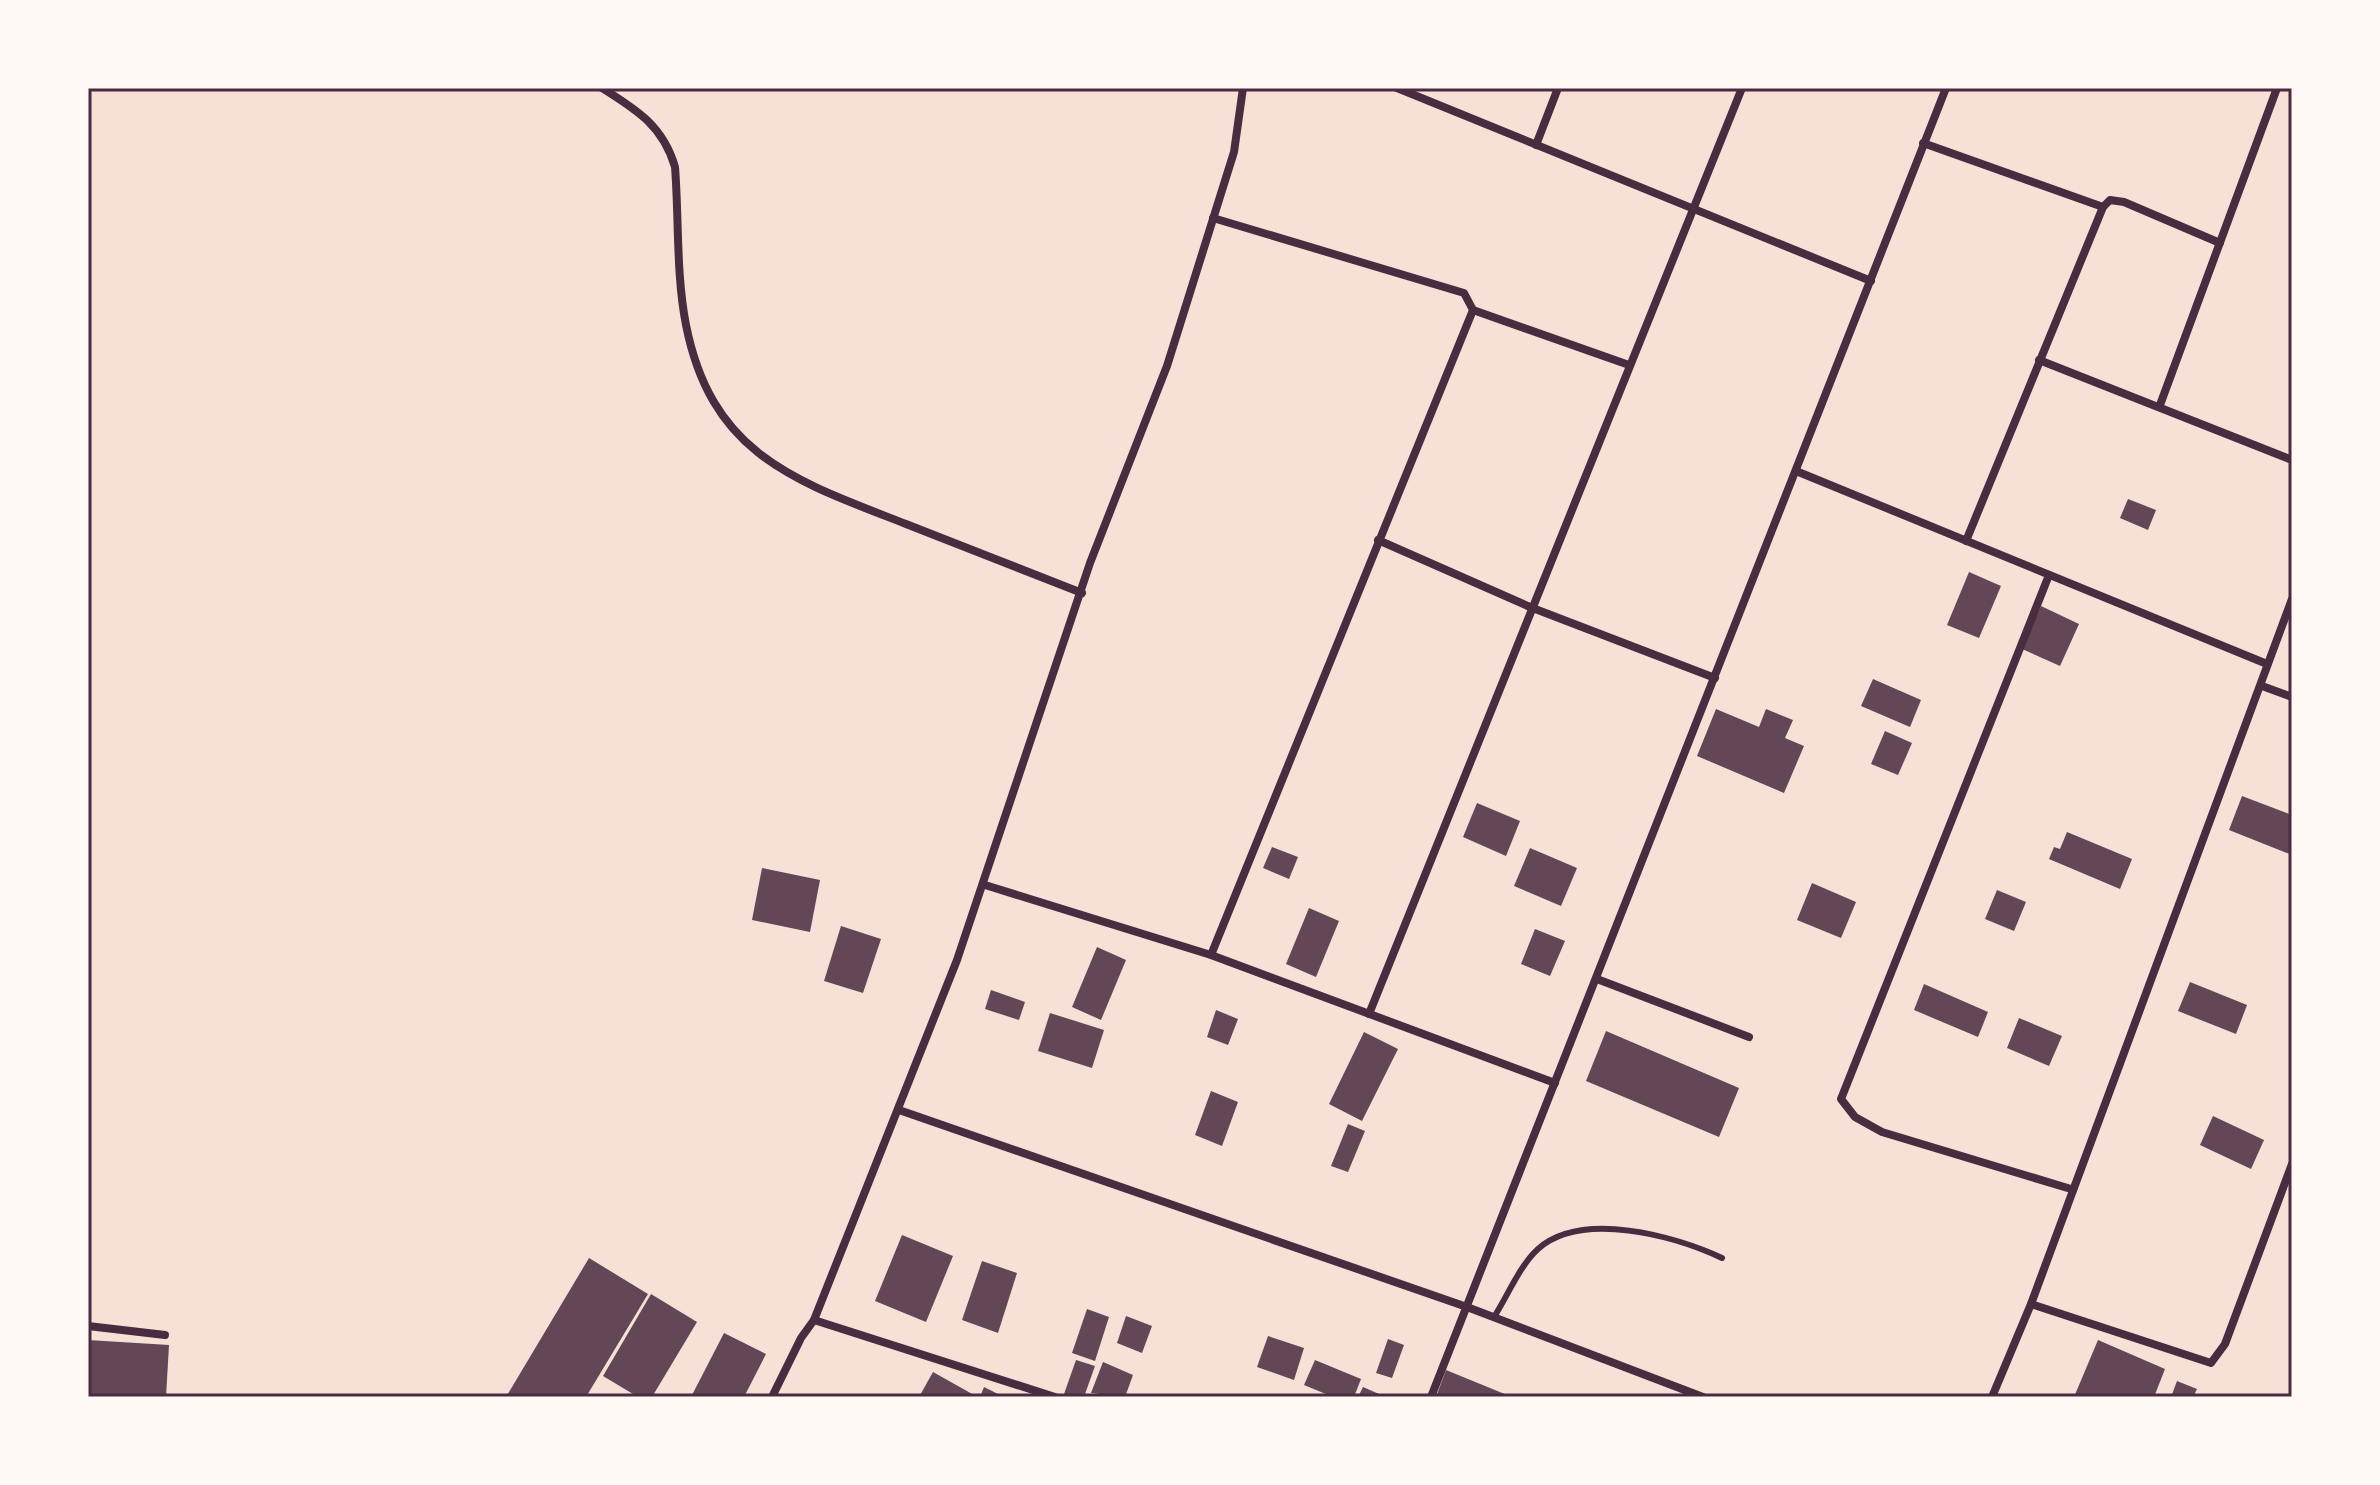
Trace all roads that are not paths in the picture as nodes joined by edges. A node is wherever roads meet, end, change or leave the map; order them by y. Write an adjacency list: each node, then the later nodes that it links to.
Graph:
1 (602, 88): 25 (street)
2 (1243, 88): 3 (street); 13 (street)
3 (1252, 88)
4 (1397, 88): 10 (street)
5 (1558, 88): 10 (street)
6 (1742, 88): 12 (street)
7 (1946, 88): 9 (street)
8 (2277, 88): 14 (street)
9 (1923, 143): 11 (street); 15 (street)
10 (1536, 145): 12 (street)
11 (2103, 207): 14 (street); 17 (street)
12 (1692, 208): 15 (street); 18 (street)
13 (1213, 218): 16 (street); 25 (street)
14 (2220, 243): 19 (street)
15 (1871, 281): 21 (street)
16 (1473, 310): 18 (street); 22 (street)
17 (2039, 360): 19 (street); 23 (street)
18 (1629, 365): 27 (street)
19 (2160, 405): 20 (street)
20 (2292, 460)
21 (1796, 471): 23 (street); 29 (street)
22 (1378, 540): 27 (street); 33 (street)
23 (1966, 541): 24 (street)
24 (2049, 575): 28 (street); 40 (street)
25 (1082, 593): 32 (street)
26 (2292, 599): 28 (street)
27 (1530, 607): 29 (street); 35 (street)
28 (2267, 664): 30 (street)
29 (1715, 678): 34 (street)
30 (2262, 686): 31 (street); 40 (street)
31 (2292, 697)
32 (985, 885): 33 (street); 38 (street)
33 (1211, 955): 35 (street)
34 (1597, 979): 36 (street); 37 (street)
35 (1369, 1014): 37 (street)
36 (1749, 1037)
37 (1555, 1083): 43 (street)
38 (899, 1110): 43 (street); 45 (street)
39 (2292, 1164): 42 (street)
40 (2071, 1189): 42 (street)
41 (1722, 1258): 44 (lane)
42 (2031, 1304): 53 (street)
43 (1467, 1307): 44 (street); 51 (street)
44 (1494, 1317): 52 (street)
45 (814, 1320): 48 (street); 49 (street)
46 (88, 1326): 47 (street)
47 (165, 1335)
48 (1038, 1394): 50 (street)
49 (772, 1397)
50 (1055, 1397)
51 (1431, 1397)
52 (1703, 1397)
53 (1992, 1397)

